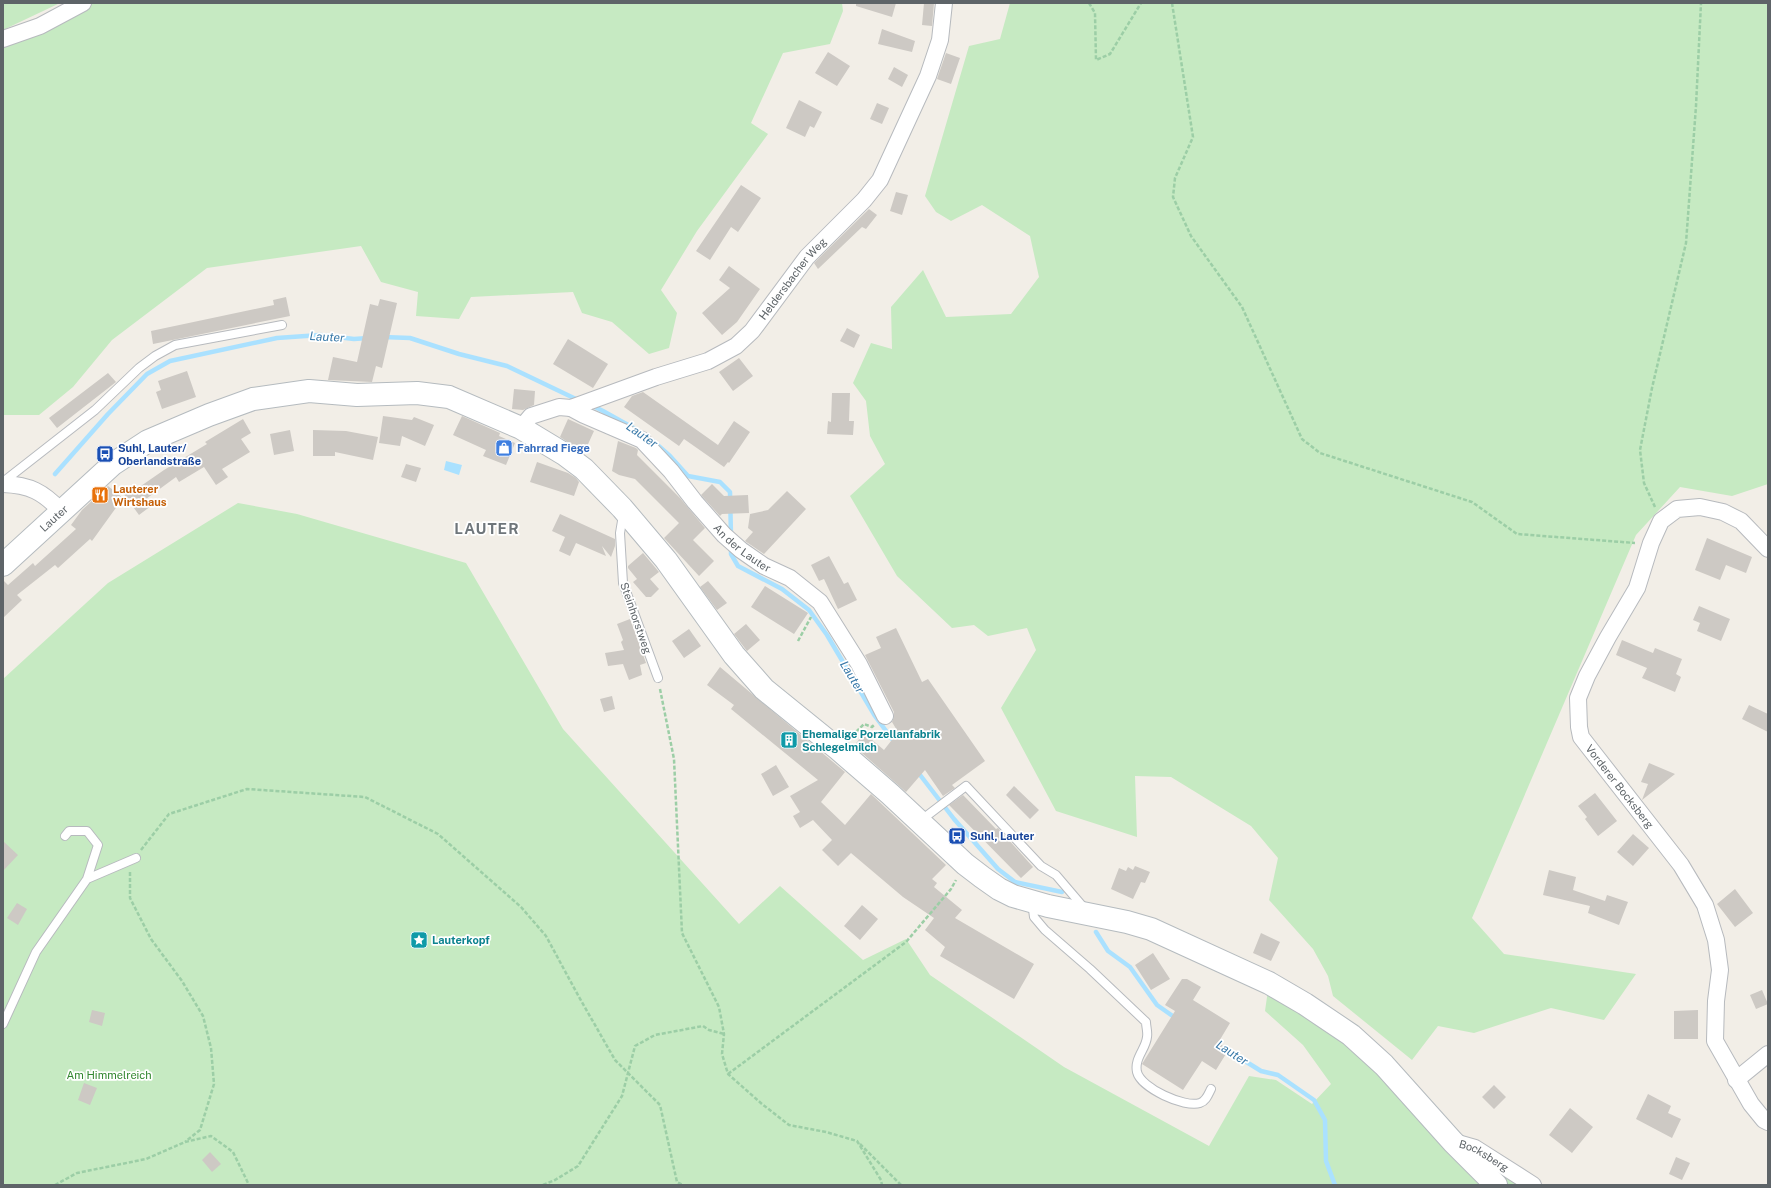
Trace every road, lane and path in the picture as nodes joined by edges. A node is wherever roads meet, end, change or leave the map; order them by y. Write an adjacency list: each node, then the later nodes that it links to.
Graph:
1 (83, 3): 7 (street)
2 (944, 3): 9 (street, Heldersbacher Weg)
3 (1089, 3): 4 (path)
4 (1141, 3)
5 (1172, 3): 15 (path)
6 (1701, 3): 14 (path)
7 (3, 39)
8 (282, 325): 11 (lane)
9 (571, 408): 10 (street, Heldersbacher Weg); 21 (street, An der Lauter)
10 (521, 428): 12 (street, Lauter); 13 (street, Lauter)
11 (3, 483): 13 (street)
12 (622, 508): 20 (lane, Steinhorstweg); 23 (street, Lauter)
13 (62, 511): 17 (street, Lauter)
14 (1661, 521): 15 (street, Vorderer Bocksberg); 16 (street, Vorderer Bocksberg)
15 (1651, 543): 36 (street, Vorderer Bocksberg)
16 (1768, 549)
17 (3, 565)
18 (806, 624): 19 (path)
19 (798, 641)
20 (658, 678): 32 (path)
21 (885, 716)
22 (872, 727): 23 (path)
23 (838, 749): 24 (street, Lauter)
24 (927, 816): 27 (street, Lauter); 30 (lane)
25 (65, 836): 28 (lane)
26 (136, 858): 28 (lane); 34 (path); 40 (path)
27 (965, 864): 29 (street, Lauter); 35 (path)
28 (87, 879): 31 (lane)
29 (1032, 902): 30 (street, Lauter); 37 (lane)
30 (1090, 914): 41 (street, Lauter)
31 (3, 1024)
32 (724, 1034): 34 (path); 35 (path)
33 (1768, 1054): 36 (street)
34 (628, 1072): 44 (path); 45 (path)
35 (728, 1074): 39 (path)
36 (1736, 1080): 38 (street, Vorderer Bocksberg)
37 (1211, 1090)
38 (1768, 1122)
39 (857, 1141): 46 (path); 47 (path)
40 (185, 1142): 42 (path); 43 (path)
41 (1453, 1142): 48 (street, Lauter); 49 (street, Bocksberg)
42 (55, 1185)
43 (249, 1185)
44 (543, 1185)
45 (683, 1185)
46 (882, 1185)
47 (901, 1185)
48 (1496, 1185)
49 (1533, 1185)

